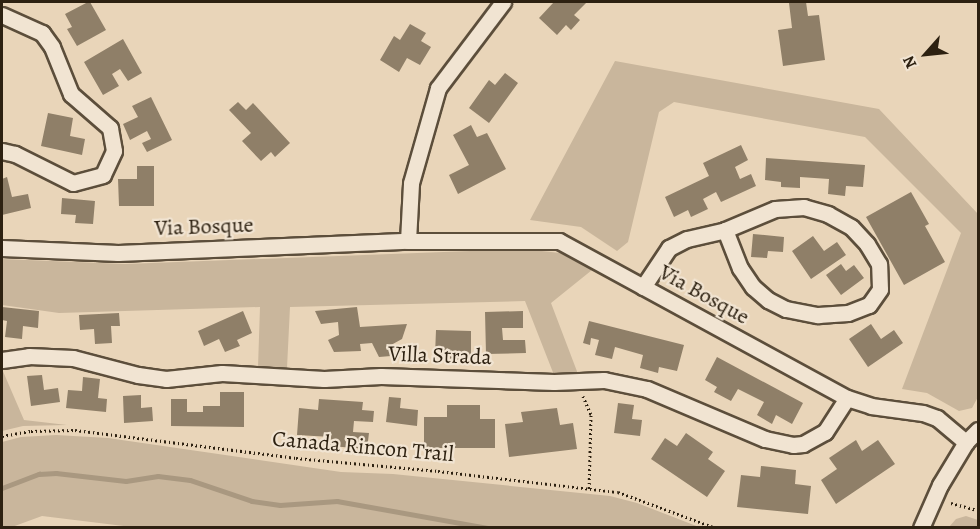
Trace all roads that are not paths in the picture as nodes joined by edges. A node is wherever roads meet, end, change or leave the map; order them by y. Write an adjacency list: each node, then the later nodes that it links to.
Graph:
1 (503, 2): 5 (street)
2 (2, 15): 3 (street)
3 (2, 151)
4 (725, 230): 4 (street); 7 (street)
5 (408, 241): 6 (street, Via Bosque); 7 (street, Via Bosque)
6 (2, 248)
7 (643, 287): 9 (street, Via Bosque)
8 (2, 360): 9 (street, Villa Strada)
9 (847, 398): 11 (street, Via Bosque)
10 (978, 430): 11 (street)
11 (966, 442): 12 (street)
12 (921, 528)

